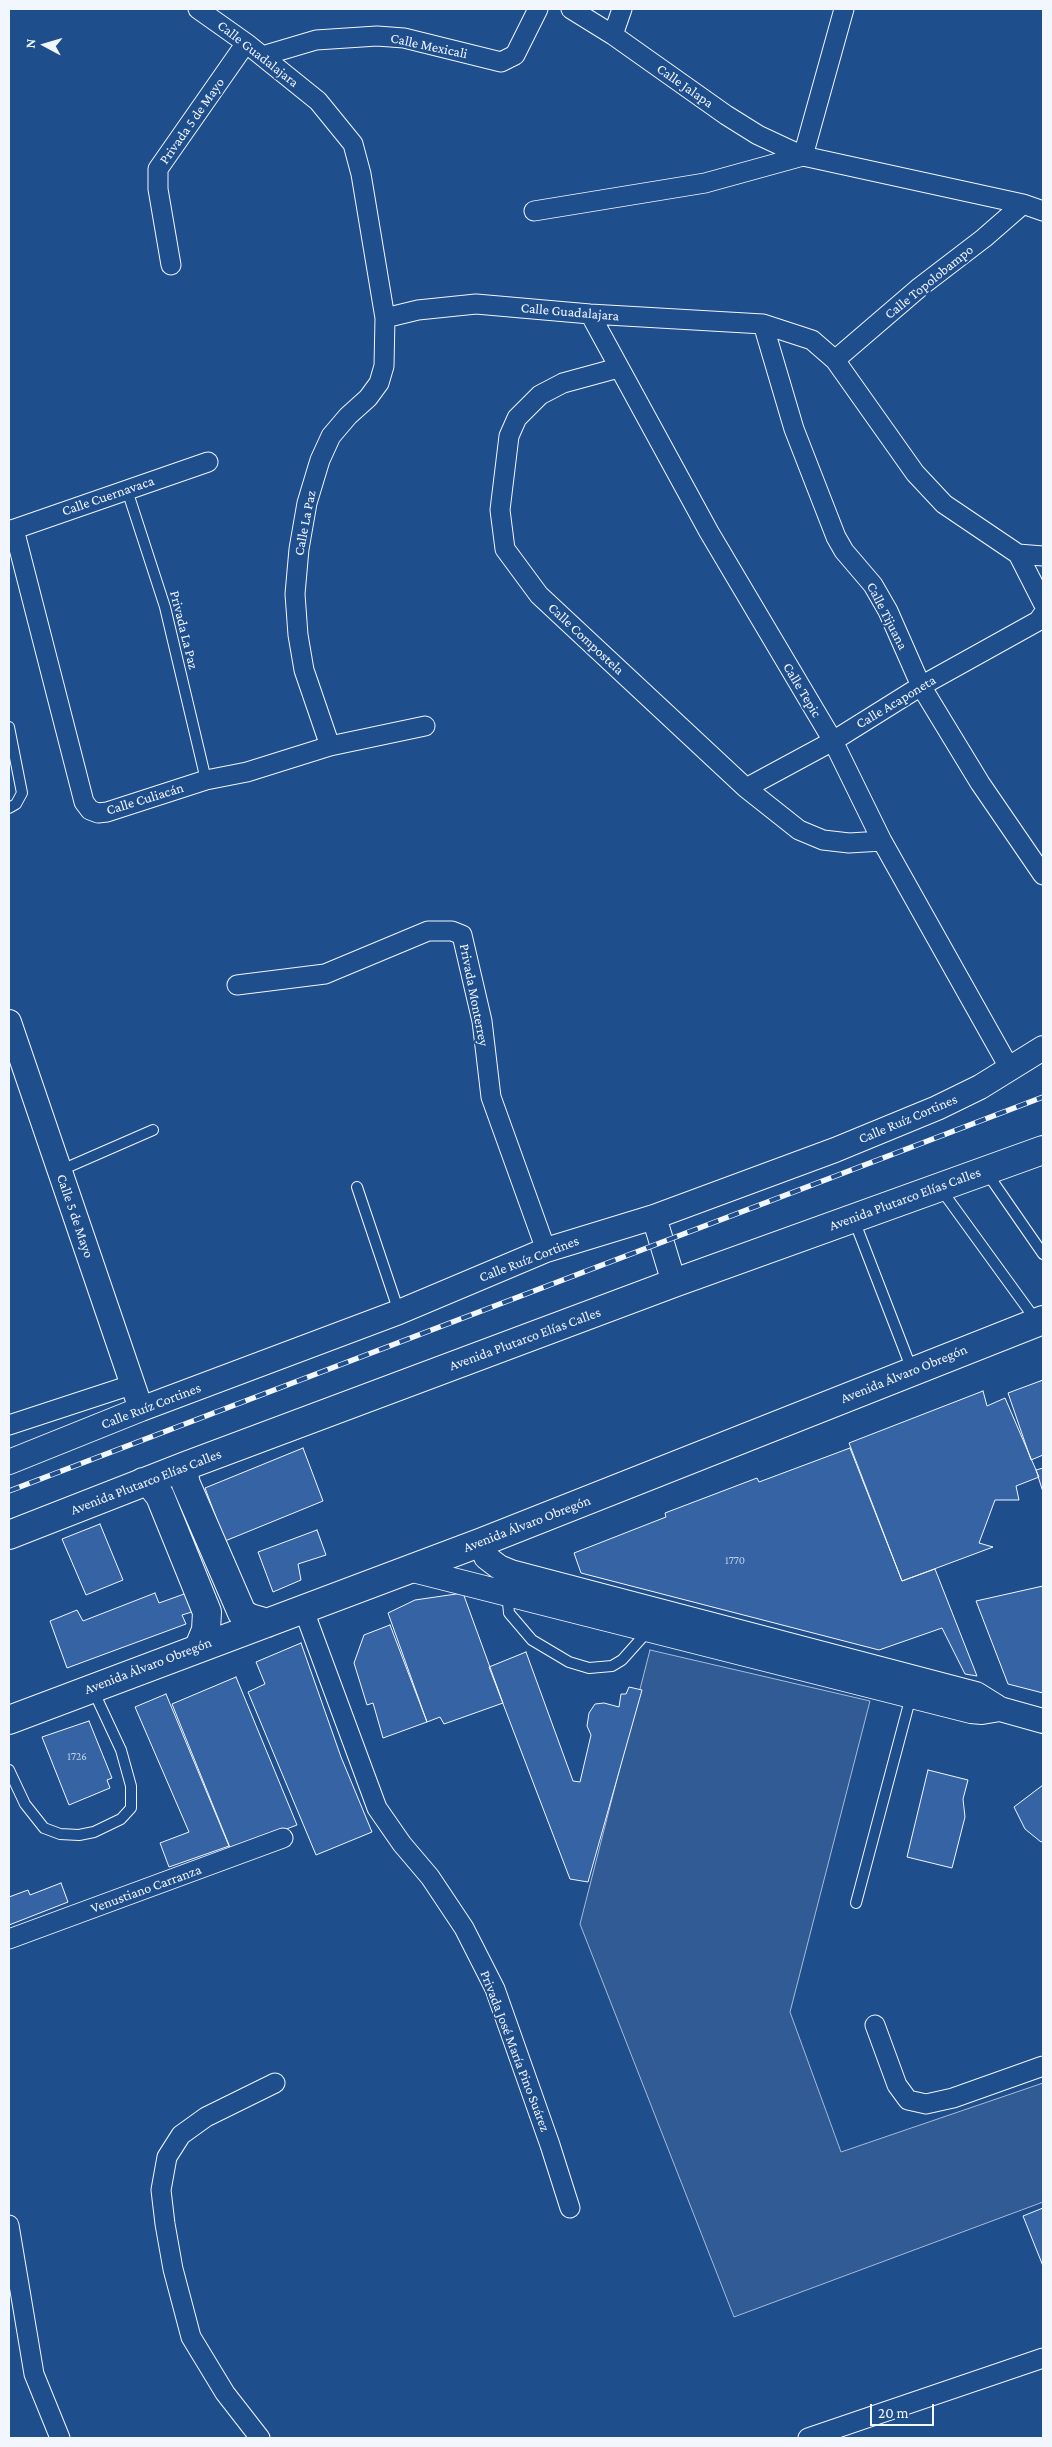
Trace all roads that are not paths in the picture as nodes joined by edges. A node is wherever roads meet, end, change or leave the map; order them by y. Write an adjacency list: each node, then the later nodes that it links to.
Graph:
1 (198, 9): 7 (street, Calle Guadalajara)
2 (538, 9): 8 (street, Calle Mexicali)
3 (571, 9): 6 (street, Calle Jalapa)
4 (622, 9): 6 (street)
5 (844, 9): 9 (street)
6 (613, 35): 9 (street, Calle Jalapa)
7 (246, 43): 8 (street, Calle Guadalajara); 13 (street, Privada 5 de Mayo)
8 (262, 56): 15 (street, Calle Guadalajara)
9 (803, 156): 10 (street, Calle Jalapa); 11 (street)
10 (1023, 204): 12 (street, Calle Jalapa); 17 (street, Calle Topolobampo)
11 (534, 211)
12 (1043, 211)
13 (171, 265)
14 (590, 314): 15 (street, Calle Guadalajara); 16 (street, Calle Guadalajara); 18 (street, Calle Tepic)
15 (385, 318): 31 (street, Calle La Paz)
16 (766, 332): 17 (street, Calle Guadalajara); 26 (street, Calle Tijuana)
17 (835, 360): 22 (street, Calle Guadalajara)
18 (618, 368): 30 (street, Calle Tepic); 33 (street, Calle Compostela)
19 (208, 462): 20 (street, Calle Cuernavaca)
20 (127, 490): 21 (street, Calle Cuernavaca); 32 (lane, Privada La Paz)
21 (11, 530): 32 (street, Calle Culiacán)
22 (1018, 554): 23 (street, Calle Guadalajara); 24 (street)
23 (1043, 556)
24 (1043, 603)
25 (1043, 614): 26 (street, Calle Acaponeta)
26 (921, 686): 30 (street, Calle Acaponeta); 36 (street, Calle Tijuana)
27 (9, 726): 29 (lane)
28 (425, 726): 31 (street, Calle Culiacán)
29 (10, 740): 34 (lane)
30 (832, 741): 33 (street, Calle Acaponeta); 35 (street, Calle Tepic)
31 (330, 746): 32 (street, Calle Culiacán)
32 (206, 780)
33 (746, 788): 35 (street, Calle Compostela)
34 (9, 808)
35 (882, 841): 40 (street, Calle Tepic)
36 (1043, 875)
37 (237, 985): 49 (street, Privada Monterrey)
38 (9, 1022): 43 (street, Calle 5 de Mayo)
39 (1043, 1048): 40 (street, Calle Ruíz Cortines)
40 (1010, 1069): 47 (street, Calle Ruíz Cortines)
41 (153, 1130): 43 (lane)
42 (1043, 1150): 44 (highway, Avenida Plutarco Elías Calles)
43 (59, 1170): 55 (street, Calle 5 de Mayo)
44 (985, 1170): 46 (highway, Avenida Plutarco Elías Calles); 50 (lane)
45 (357, 1187): 53 (lane)
46 (940, 1187): 48 (highway, Avenida Plutarco Elías Calles); 52 (lane)
47 (654, 1217): 49 (street, Calle Ruíz Cortines); 51 (street)
48 (853, 1218): 51 (highway, Avenida Plutarco Elías Calles); 54 (lane)
49 (546, 1250): 53 (street, Calle Ruíz Cortines)
50 (1043, 1254)
51 (674, 1283): 59 (highway, Avenida Plutarco Elías Calles)
52 (1039, 1311): 54 (highway, Avenida Álvaro Obregón)
53 (399, 1312): 56 (street, Calle Ruíz Cortines)
54 (912, 1371): 62 (highway, Avenida Álvaro Obregón)
55 (131, 1384): 56 (street, Calle 5 de Mayo); 57 (street)
56 (141, 1409): 58 (street, Calle Ruíz Cortines)
57 (9, 1425)
58 (9, 1462)
59 (188, 1465): 60 (highway, Avenida Plutarco Elías Calles); 66 (highway)
60 (144, 1482): 61 (highway, Avenida Plutarco Elías Calles); 68 (highway)
61 (9, 1535)
62 (482, 1542): 63 (highway, Avenida Álvaro Obregón); 64 (street)
63 (409, 1569): 64 (street); 65 (highway, Avenida Álvaro Obregón)
64 (509, 1583): 67 (street); 67 (lane); 69 (street)
65 (303, 1608): 66 (highway, Avenida Álvaro Obregón); 80 (street, Privada José María Pino Suárez)
66 (268, 1622): 68 (highway, Avenida Álvaro Obregón)
67 (648, 1631): 69 (street)
68 (199, 1647): 70 (highway, Avenida Álvaro Obregón)
69 (913, 1687): 72 (street); 75 (lane)
70 (92, 1688): 71 (highway, Avenida Álvaro Obregón); 73 (lane)
71 (9, 1720)
72 (1043, 1721)
73 (9, 1770)
74 (283, 1838): 76 (street, Venustiano Carranza)
75 (856, 1903)
76 (9, 1939)
77 (875, 2025): 78 (street)
78 (1043, 2066)
79 (275, 2083): 84 (street)
80 (570, 2208)
81 (9, 2225): 83 (street)
82 (1043, 2358): 85 (street)
83 (60, 2438)
84 (260, 2438)
85 (808, 2438)

